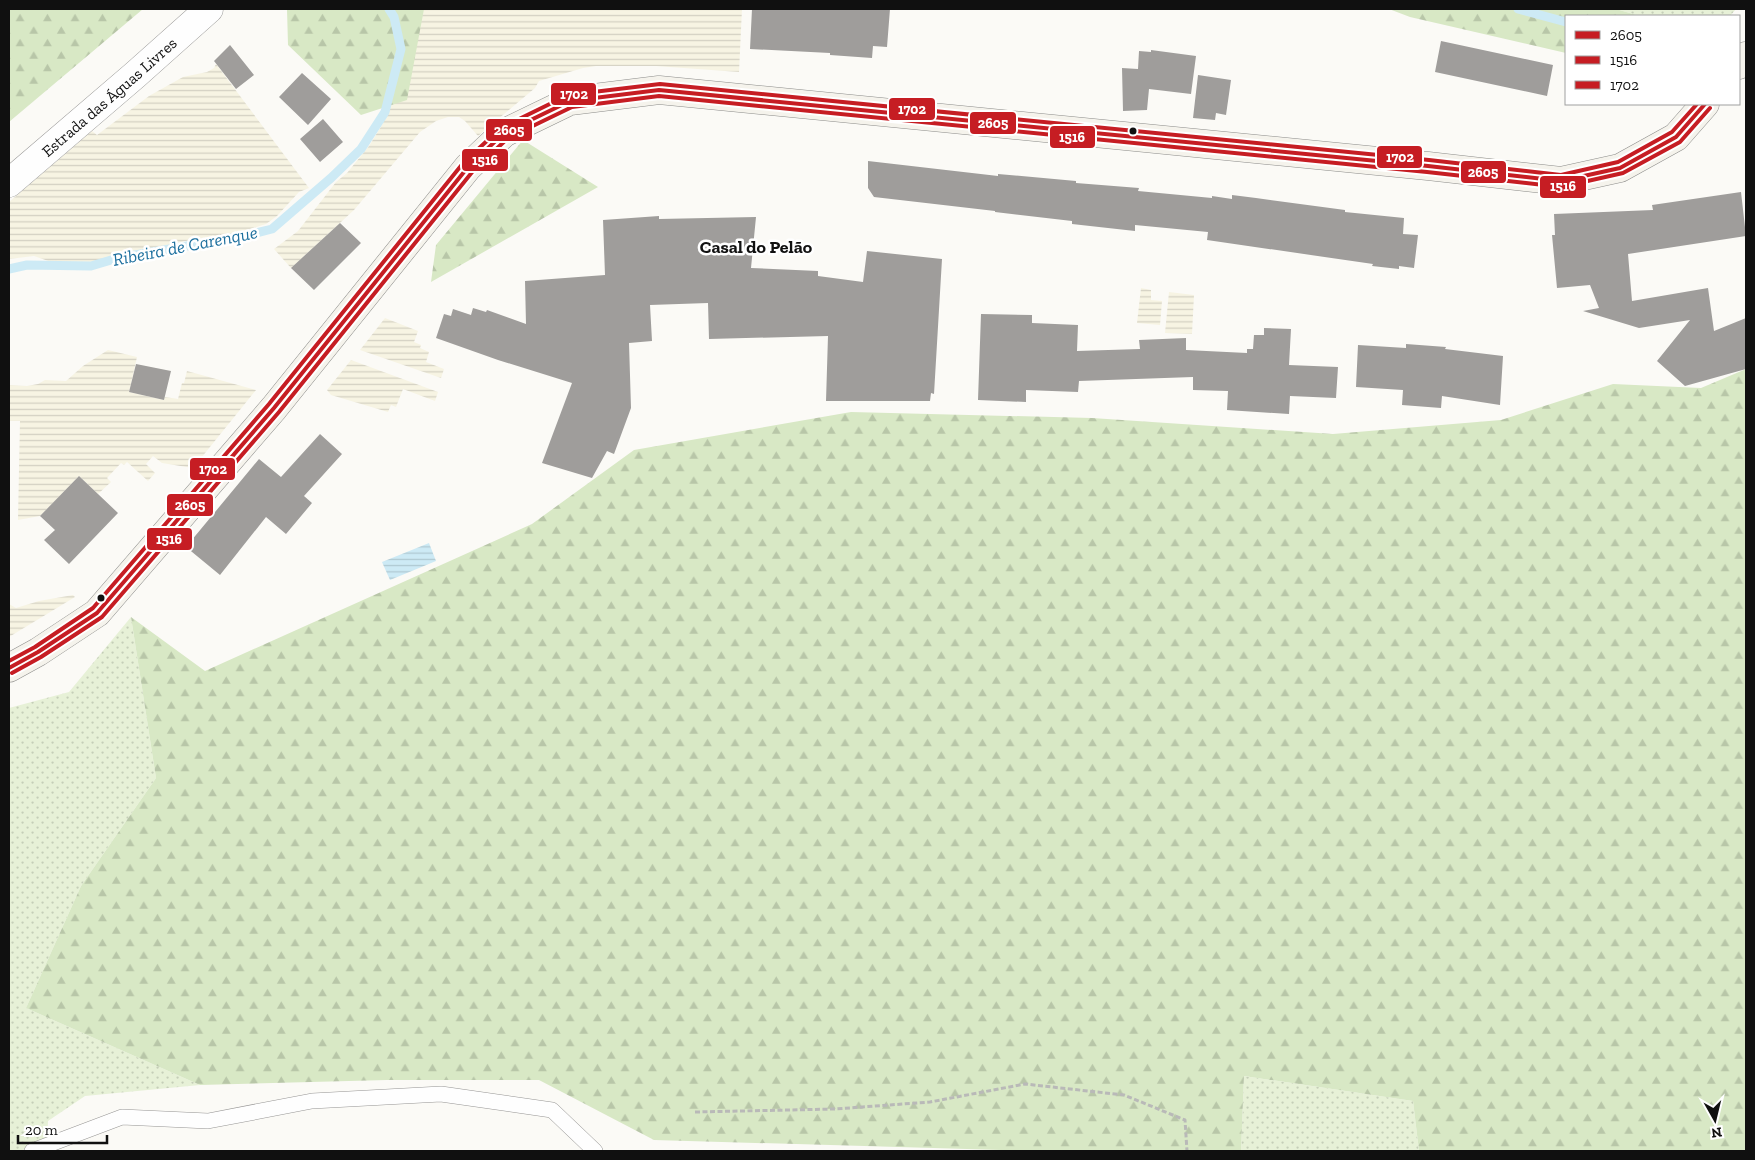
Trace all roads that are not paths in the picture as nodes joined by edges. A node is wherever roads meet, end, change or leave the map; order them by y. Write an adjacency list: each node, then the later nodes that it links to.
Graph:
1 (209, 9): 3 (street, Estrada das Águas Livres)
2 (1704, 105): 4 (main road)
3 (9, 183)
4 (9, 668)
5 (32, 1151): 6 (lane)
6 (595, 1151)

